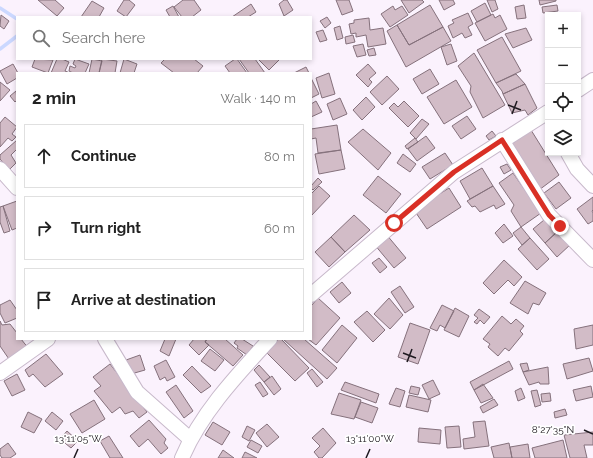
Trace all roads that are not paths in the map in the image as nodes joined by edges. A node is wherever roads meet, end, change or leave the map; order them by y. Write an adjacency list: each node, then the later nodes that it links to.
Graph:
1 (593, 80): 2 (street)
2 (581, 88)
3 (545, 115): 4 (street)
4 (502, 140): 9 (street); 10 (street)
5 (570, 156): 7 (street)
6 (0, 169): 8 (street)
7 (593, 186)
8 (16, 187)
9 (593, 260)
10 (312, 294)
11 (47, 340): 14 (street)
12 (106, 340): 15 (street)
13 (269, 340): 15 (street)
14 (0, 373)
15 (190, 439): 16 (street)
16 (182, 458)

